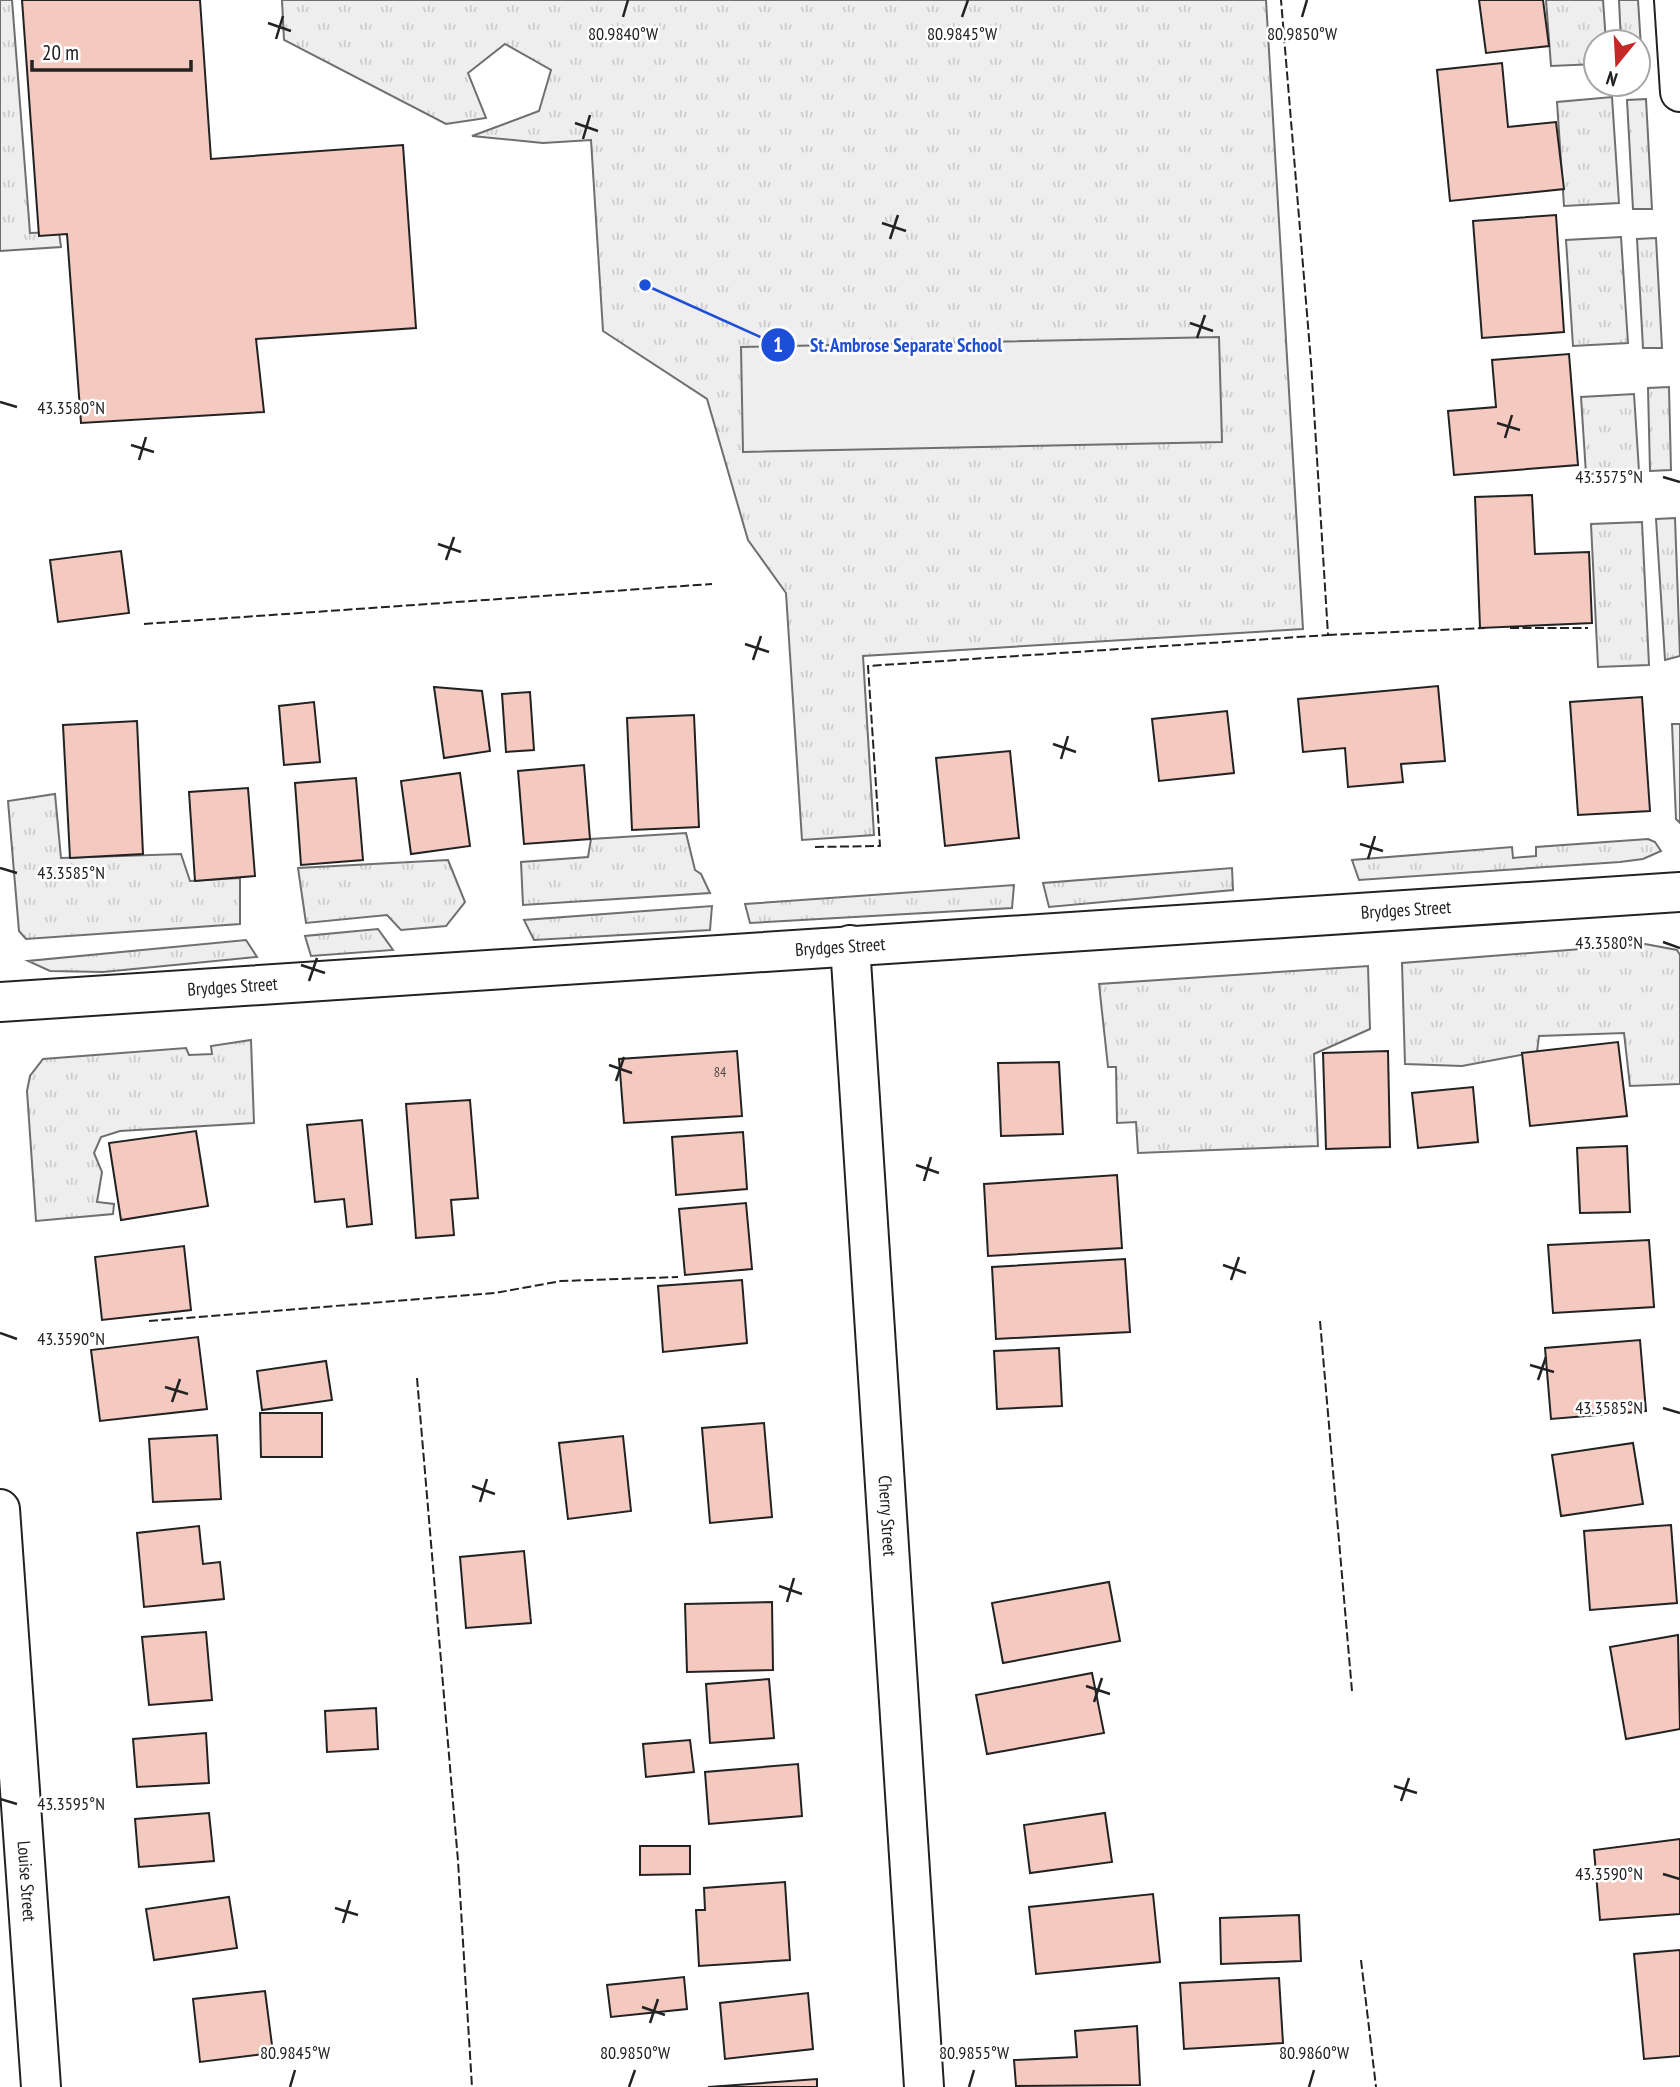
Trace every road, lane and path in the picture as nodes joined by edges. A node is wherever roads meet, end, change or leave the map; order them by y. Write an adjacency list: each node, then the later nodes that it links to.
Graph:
1 (1674, 0): 2 (street)
2 (1680, 92)
3 (1680, 892): 4 (street, Brydges Street)
4 (850, 945): 5 (street, Brydges Street); 8 (street, Cherry Street)
5 (0, 1002)
6 (0, 1509): 7 (street, Louise Street)
7 (41, 2087)
8 (924, 2087)

